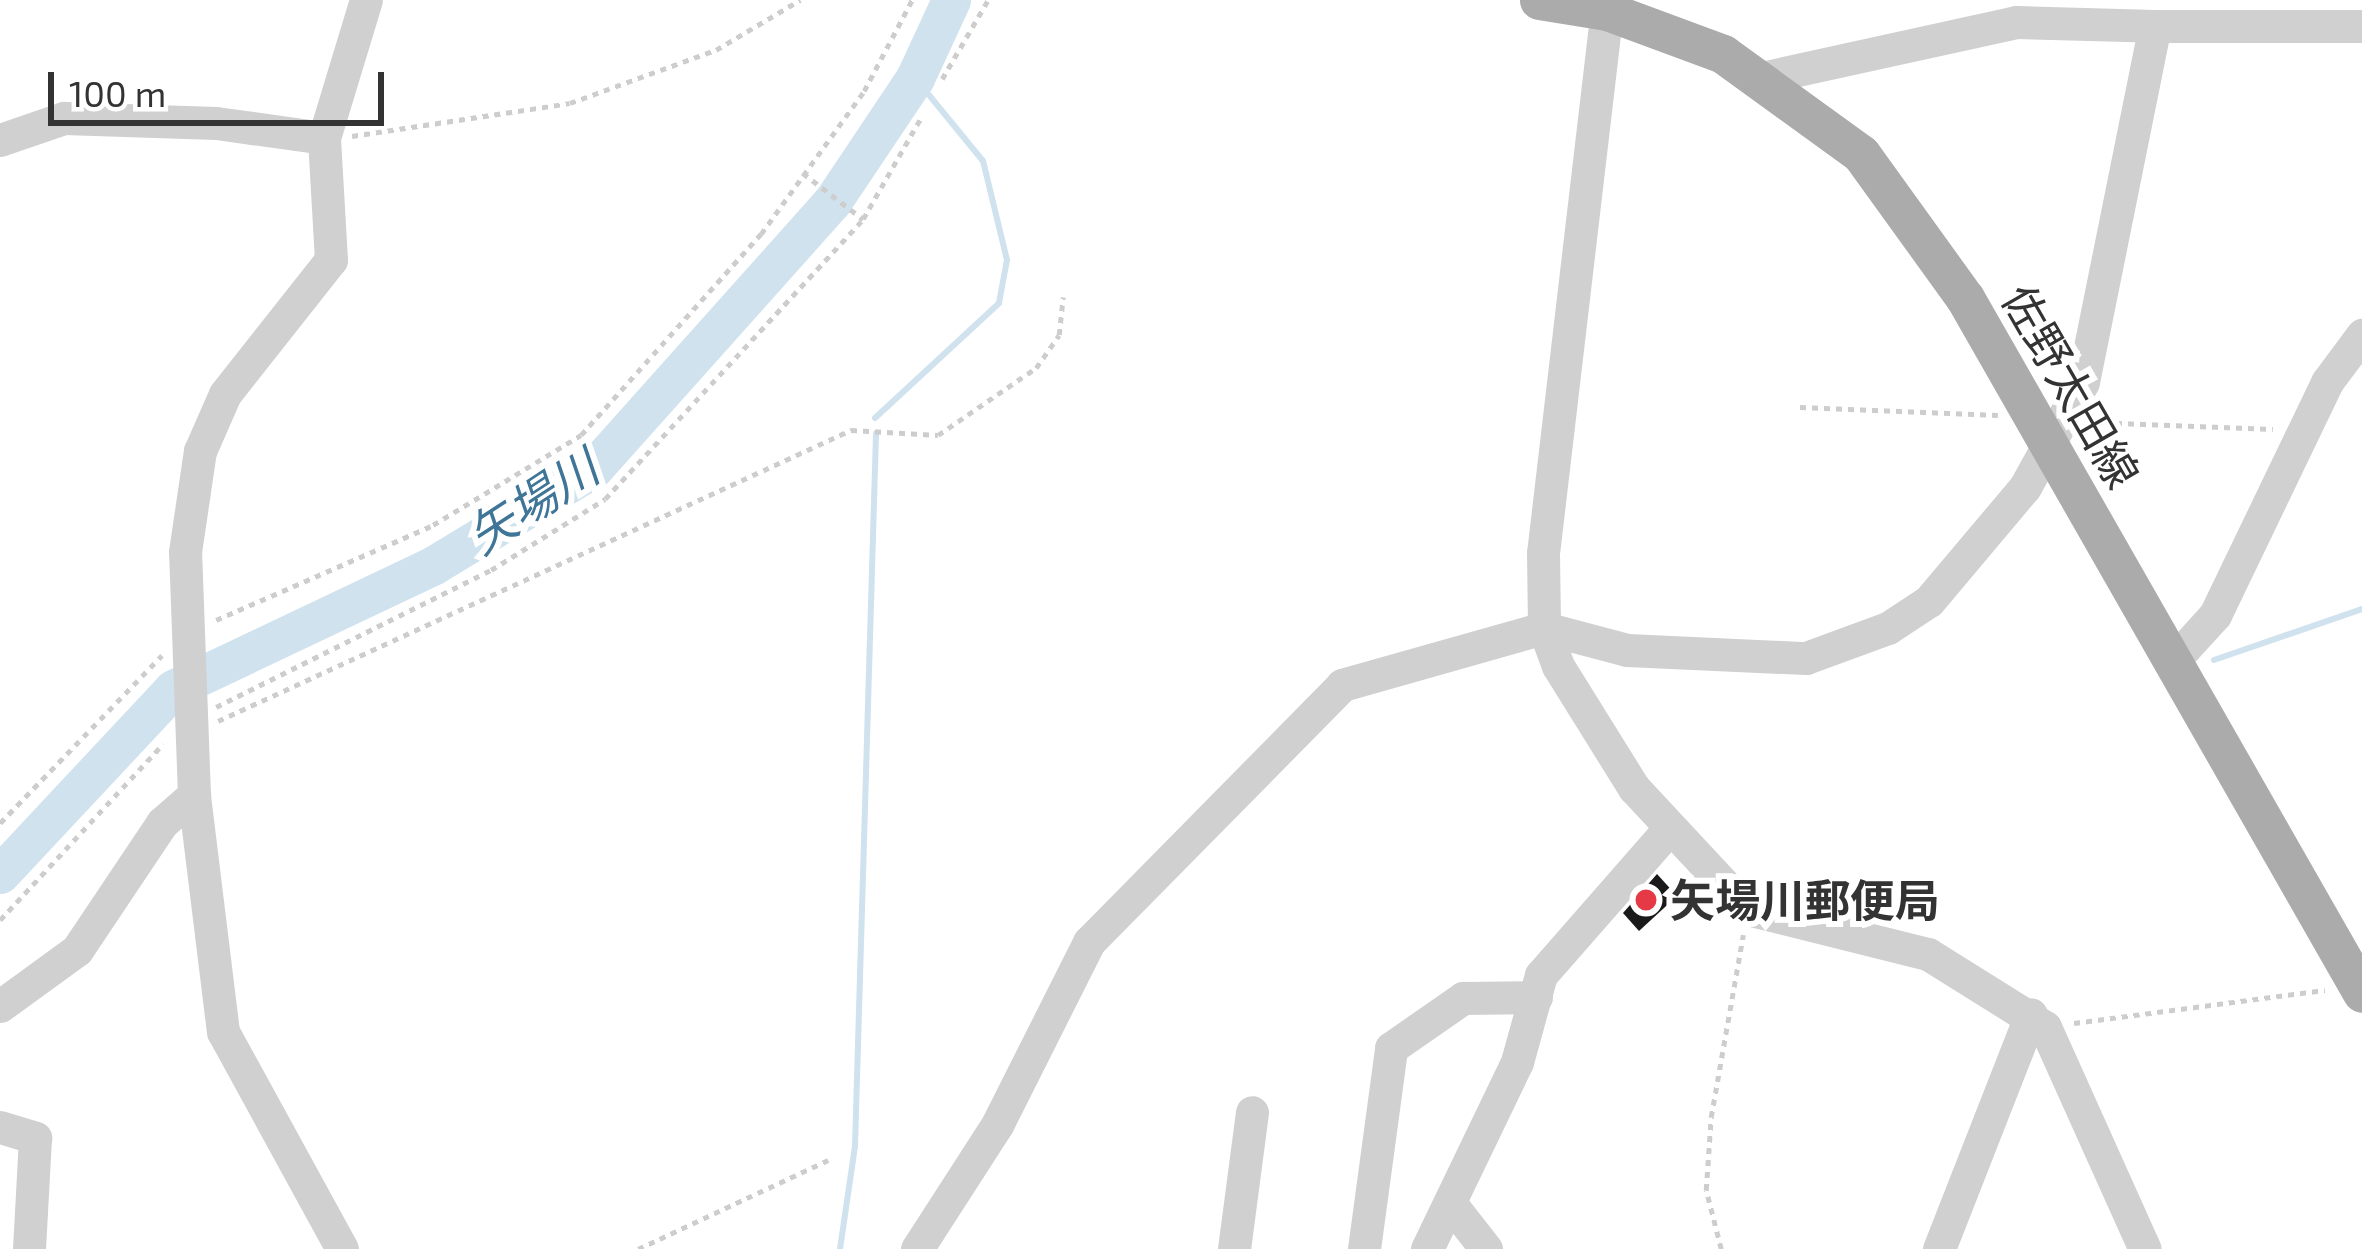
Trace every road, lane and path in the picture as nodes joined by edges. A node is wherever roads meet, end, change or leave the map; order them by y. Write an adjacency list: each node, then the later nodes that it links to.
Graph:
1 (365, 0): 13 (street)
2 (800, 0): 13 (path)
3 (913, 0): 15 (path)
4 (988, 0): 11 (path)
5 (1539, 0): 6 (main road, 佐野太田線)
6 (1607, 6): 10 (main road, 佐野太田線); 24 (street)
7 (2007, 11): 8 (street); 10 (street)
8 (2155, 26): 9 (street); 23 (street)
9 (2362, 26)
10 (1766, 77): 19 (main road, 佐野太田線)
11 (942, 79)
12 (922, 116): 16 (path)
13 (324, 138): 14 (street); 25 (street)
14 (0, 140)
15 (806, 176): 16 (path); 25 (path)
16 (860, 216): 27 (path)
17 (1063, 297): 27 (path)
18 (2362, 335): 22 (street)
19 (2023, 397): 20 (path); 23 (main road, 佐野太田線)
20 (1800, 407)
21 (2087, 416): 22 (path)
22 (2301, 436): 26 (street)
23 (2049, 445): 24 (street); 26 (main road, 佐野太田線)
24 (1544, 628): 30 (street); 41 (street)
25 (187, 638): 27 (street); 29 (path)
26 (2174, 660): 33 (main road, 佐野太田線)
27 (190, 720): 28 (street); 32 (path)
28 (194, 795): 35 (street); 43 (street)
29 (0, 823)
30 (1668, 830): 31 (street); 34 (street)
31 (1747, 909): 36 (street); 49 (path)
32 (0, 920)
33 (2360, 989): 36 (path)
34 (1536, 997): 40 (street); 46 (street)
35 (0, 1006)
36 (2038, 1021): 50 (street); 51 (street)
37 (1252, 1112): 45 (street)
38 (0, 1126): 42 (street)
39 (828, 1160): 44 (path)
40 (1454, 1208): 47 (street); 48 (street)
41 (935, 1242)
42 (29, 1249)
43 (343, 1249)
44 (638, 1249)
45 (1234, 1249)
46 (1364, 1249)
47 (1427, 1249)
48 (1486, 1249)
49 (1721, 1249)
50 (1939, 1249)
51 (2145, 1249)

